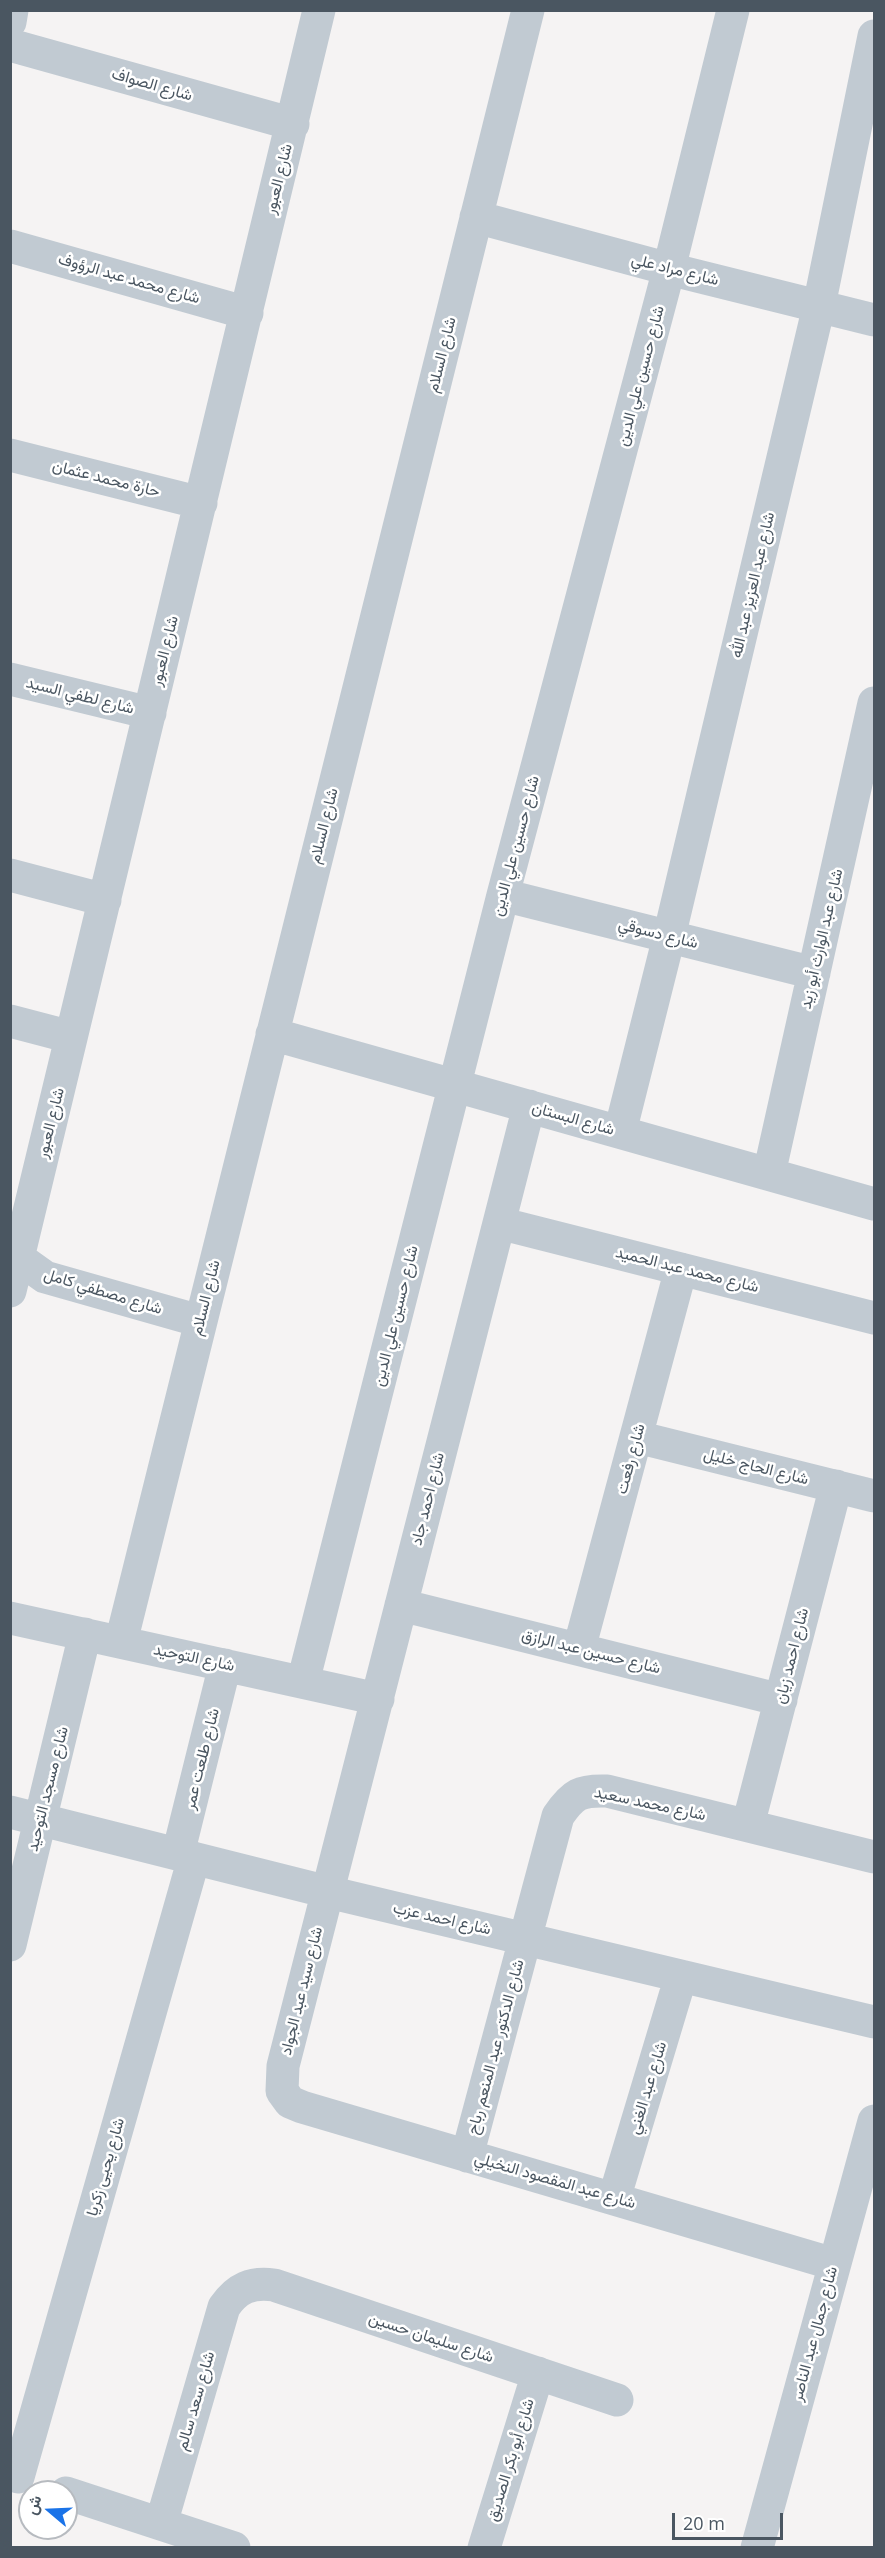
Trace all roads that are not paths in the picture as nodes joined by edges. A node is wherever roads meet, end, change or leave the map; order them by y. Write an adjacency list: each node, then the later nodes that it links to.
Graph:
1 (12, 10): 5 (street)
2 (319, 10): 8 (street, شارع العبور)
3 (528, 10): 9 (street, شارع السلام)
4 (733, 10): 11 (street, شارع حسين علي الدين)
5 (10, 22)
6 (874, 36): 12 (street, شارع عبد العزيز عبد الله)
7 (10, 45): 8 (street, شارع الصواف)
8 (293, 124): 13 (street, شارع العبور)
9 (476, 217): 11 (street, شارع مراد علي); 26 (street, شارع السلام)
10 (10, 246): 13 (street, شارع محمد عبد الرؤوف)
11 (669, 269): 12 (street, شارع مراد علي); 21 (street, شارع حسين علي الدين)
12 (819, 306): 14 (street, شارع مراد علي); 23 (street, شارع عبد العزيز عبد الله)
13 (246, 313): 16 (street, شارع العبور)
14 (874, 320)
15 (10, 455): 16 (street, حارة محمد عثمان)
16 (201, 502): 19 (street, شارع العبور)
17 (10, 679): 19 (street, شارع لطفي السيد)
18 (874, 704): 24 (street, شارع عبد الوارث أبو زيد)
19 (150, 713): 22 (street, شارع العبور)
20 (10, 875): 22 (street)
21 (503, 895): 23 (street, شارع دسوقي); 28 (street, شارع حسين علي الدين)
22 (105, 900): 27 (street, شارع العبور)
23 (669, 937): 24 (street, شارع دسوقي); 30 (street, شارع عبد العزيز عبد الله)
24 (814, 973): 31 (street, شارع عبد الوارث أبو زيد)
25 (10, 1021): 27 (street)
26 (272, 1034): 28 (street, شارع البستان); 38 (street, شارع السلام)
27 (71, 1037): 34 (street, شارع العبور)
28 (454, 1085): 29 (street, شارع البستان); 48 (street, شارع حسين علي الدين)
29 (529, 1106): 30 (street, شارع البستان); 33 (street, شارع احمد جاد)
30 (620, 1132): 31 (street, شارع البستان)
31 (769, 1174): 32 (street, شارع البستان)
32 (874, 1204)
33 (499, 1223): 35 (street, شارع محمد عبد الحميد); 42 (street, شارع احمد جاد)
34 (15, 1255): 36 (street, شارع العبور); 38 (street, شارع مصطفي كامل)
35 (681, 1269): 37 (street, شارع محمد عبد الحميد); 39 (street, شارع رفعت)
36 (10, 1291)
37 (874, 1318)
38 (200, 1321): 45 (street, شارع السلام)
39 (637, 1437): 40 (street, شارع الحاج خليل); 46 (street, شارع رفعت)
40 (836, 1486): 41 (street, شارع الحاج خليل); 50 (street, شارع احمد زيان)
41 (874, 1496)
42 (401, 1605): 46 (street, شارع حسين عبد الرازق); 49 (street, شارع احمد جاد)
43 (10, 1618): 44 (street, شارع التوحيد)
44 (85, 1634): 45 (street, شارع التوحيد); 51 (street, شارع مسجد التوحيد)
45 (120, 1642): 47 (street, شارع التوحيد)
46 (579, 1649): 50 (street, شارع حسين عبد الرازق)
47 (225, 1665): 48 (street, شارع التوحيد); 53 (street, شارع طلعت عمر)
48 (303, 1682): 49 (street, شارع التوحيد)
49 (378, 1699): 55 (street, شارع احمد جاد)
50 (781, 1700): 52 (street, شارع احمد زيان)
51 (26, 1816): 53 (street, شارع احمد عزب); 57 (street, شارع مسجد التوحيد)
52 (748, 1826): 54 (street, شارع محمد سعيد); 56 (street, شارع محمد سعيد)
53 (186, 1856): 55 (street, شارع احمد عزب); 68 (street, شارع يحيى زكريا)
54 (874, 1857)
55 (328, 1892): 56 (street, شارع احمد عزب); 60 (street, شارع سيد عبد الجواد)
56 (525, 1938): 58 (street, شارع احمد عزب); 62 (street, شارع الدكتور عبد المنعم رباح)
57 (10, 1945)
58 (681, 1976): 59 (street, شارع احمد عزب); 63 (street, شارع عبد الغني)
59 (874, 2022)
60 (282, 2091): 62 (street, شارع عبد المقصود النخيلي)
61 (874, 2121): 64 (street, شارع جمال عبد الناصر)
62 (467, 2156): 63 (street, شارع عبد المقصود النخيلي)
63 (615, 2199): 64 (street, شارع عبد المقصود النخيلي)
64 (834, 2264): 73 (street, شارع جمال عبد الناصر)
65 (244, 2286): 66 (street, شارع سليمان حسين); 70 (street, شارع سعد سالم)
66 (537, 2373): 67 (street, شارع سليمان حسين); 72 (street, شارع أبو بكر الصديق)
67 (617, 2400)
68 (14, 2476)
69 (78, 2496): 70 (street)
70 (161, 2524): 71 (street)
71 (234, 2547)
72 (484, 2547)
73 (757, 2547)

